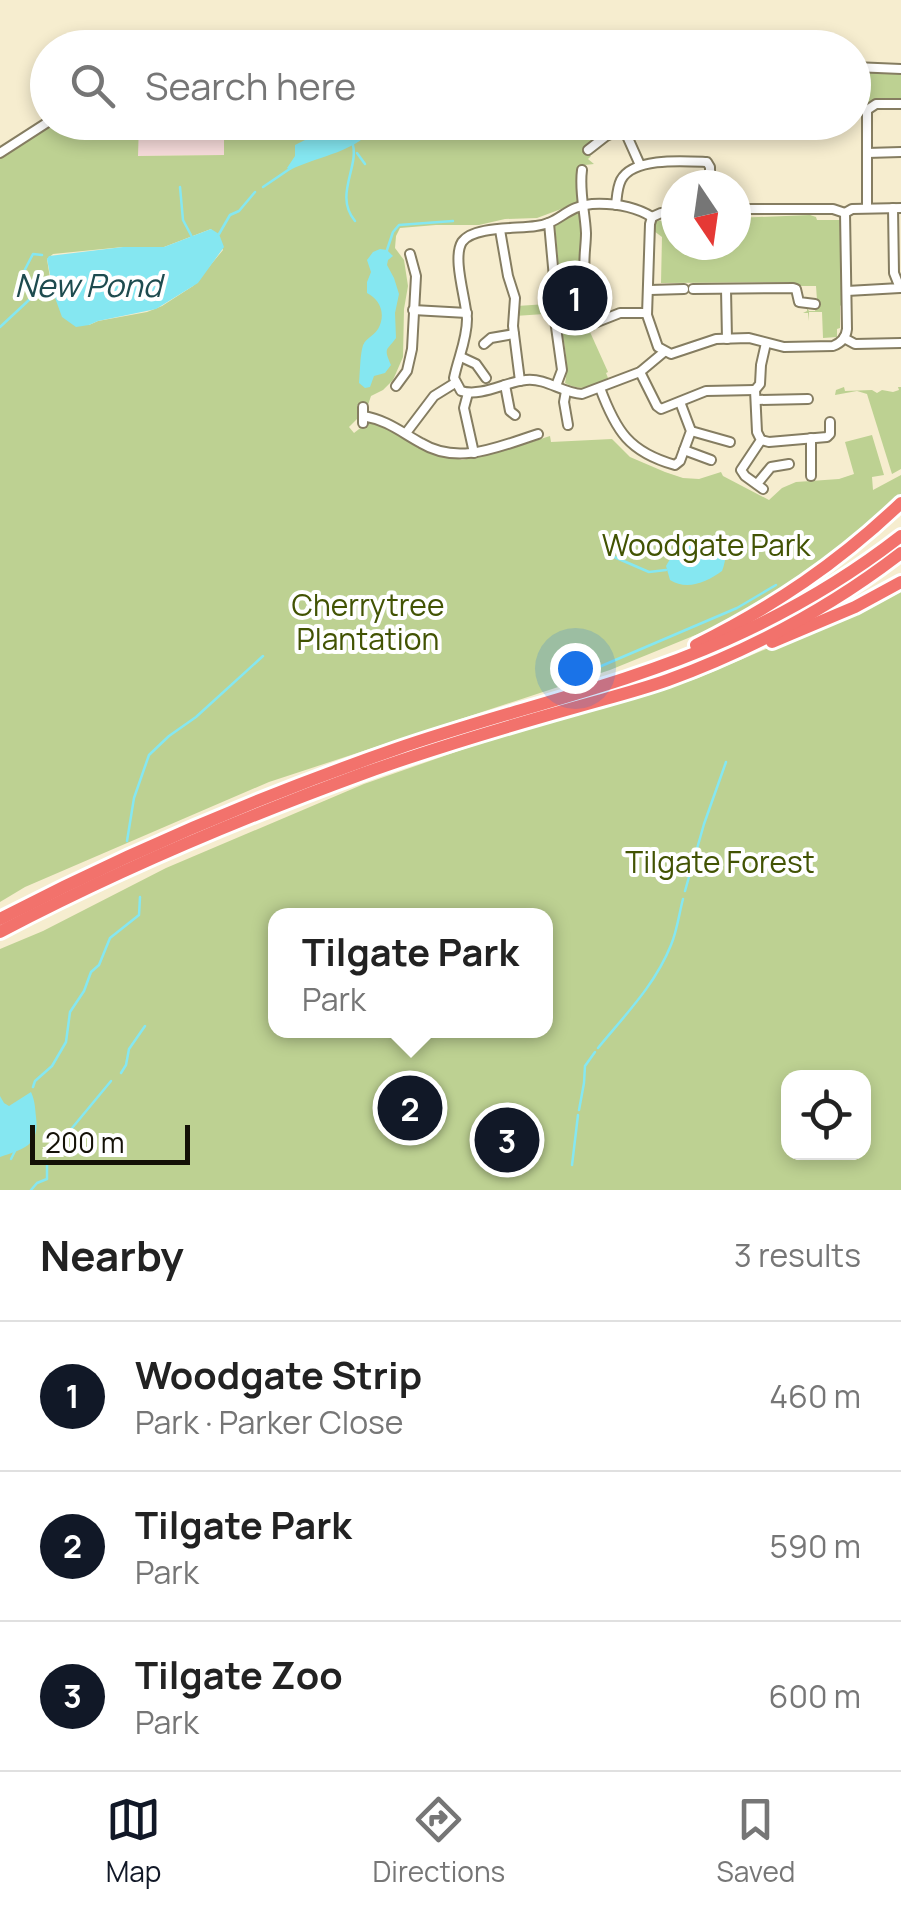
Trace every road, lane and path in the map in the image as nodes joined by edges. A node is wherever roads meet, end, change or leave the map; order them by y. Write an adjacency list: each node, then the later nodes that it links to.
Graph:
1 (871, 68): 2 (street)
2 (901, 69)
3 (901, 104): 4 (street)
4 (871, 107)
5 (30, 133): 10 (street)
6 (599, 140): 9 (street)
7 (628, 140): 13 (street)
8 (866, 140): 11 (street)
9 (588, 150)
10 (0, 152)
11 (866, 152): 12 (street); 18 (street)
12 (901, 152)
13 (640, 166): 15 (street); 17 (street)
14 (582, 170): 16 (street)
15 (710, 170)
16 (584, 205): 17 (street); 24 (street); 32 (street)
17 (616, 205): 23 (street)
18 (867, 208): 19 (street); 21 (street)
19 (897, 208): 27 (street)
20 (751, 211): 21 (street)
21 (845, 213): 31 (street)
22 (661, 214): 23 (street)
23 (652, 217): 30 (street)
24 (549, 224): 25 (street); 33 (street)
25 (500, 230): 37 (street); 40 (street)
26 (410, 254): 35 (street)
27 (898, 273): 29 (street)
28 (726, 289): 30 (street); 34 (street); 41 (street)
29 (901, 289): 31 (street)
30 (650, 290): 36 (street)
31 (847, 290): 42 (street)
32 (590, 296)
33 (556, 300)
34 (815, 304)
35 (413, 310): 37 (street); 53 (street)
36 (648, 313): 39 (street); 46 (street)
37 (467, 314): 47 (street)
38 (554, 320): 54 (street)
39 (592, 324)
40 (514, 334): 44 (street); 50 (street)
41 (727, 338): 43 (street); 46 (street)
42 (844, 338): 43 (street); 45 (street)
43 (766, 343): 58 (street)
44 (484, 344)
45 (901, 344)
46 (664, 352): 48 (street)
47 (461, 357): 49 (street); 51 (street)
48 (640, 372): 55 (street); 60 (street)
49 (486, 378)
50 (520, 381): 52 (street); 54 (street)
51 (455, 383): 57 (street); 66 (street)
52 (505, 385): 57 (street); 62 (street)
53 (396, 386)
54 (556, 386): 56 (street)
55 (600, 388): 56 (street); 71 (street)
56 (566, 390): 64 (street)
57 (468, 393): 72 (street)
58 (756, 395): 59 (street); 60 (street); 69 (street)
59 (808, 398)
60 (680, 402): 65 (street)
61 (363, 416): 66 (street)
62 (515, 416)
63 (830, 422): 68 (street)
64 (568, 425)
65 (691, 432): 70 (street); 71 (street)
66 (406, 434): 72 (street)
67 (538, 434): 72 (street)
68 (810, 438): 69 (street); 69 (street)
69 (761, 440)
70 (730, 442)
71 (684, 450): 73 (street)
72 (474, 453)
73 (711, 460)
74 (901, 503): 78 (highway)
75 (901, 536): 78 (highway)
76 (901, 554): 79 (highway)
77 (901, 582): 79 (highway)
78 (626, 677): 80 (highway)
79 (672, 678): 81 (highway)
80 (0, 918)
81 (0, 932)

